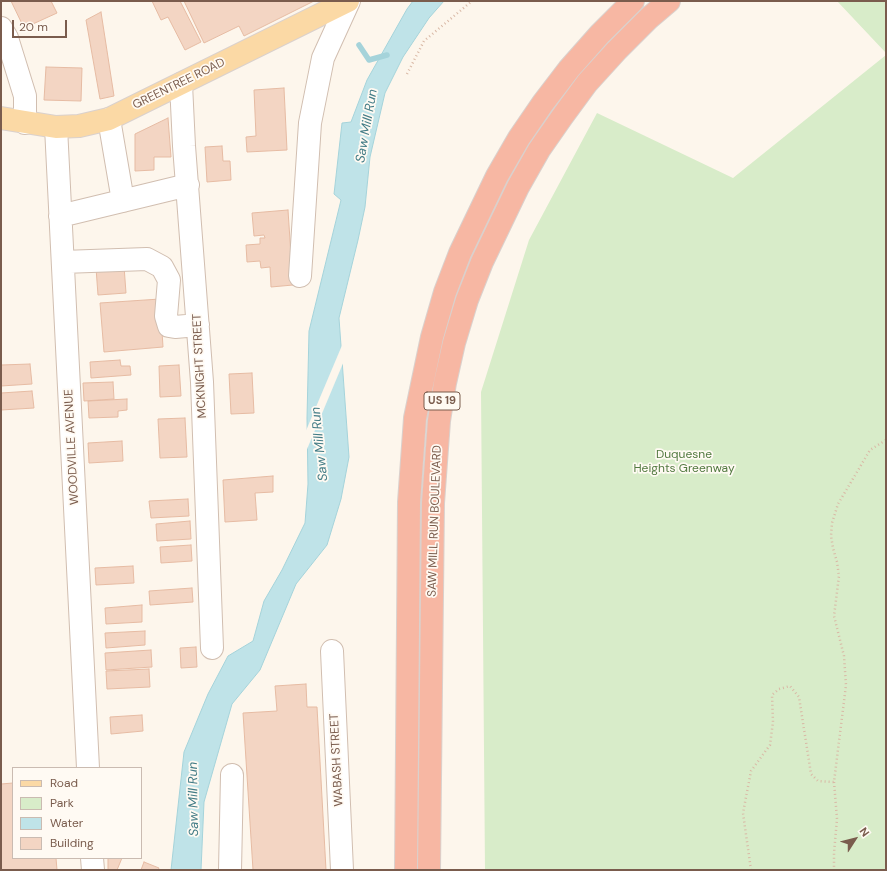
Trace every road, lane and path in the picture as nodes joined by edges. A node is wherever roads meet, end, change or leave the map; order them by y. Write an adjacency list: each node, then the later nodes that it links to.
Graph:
1 (348, 1): 7 (main road, GREENTREE ROAD); 16 (street)
2 (472, 1): 6 (path)
3 (633, 1): 28 (highway, SAW MILL RUN BOULEVARD / US 19)
4 (669, 1): 29 (highway, SAW MILL RUN BOULEVARD / US 19)
5 (1, 28): 10 (street)
6 (407, 74)
7 (181, 84): 9 (main road, GREENTREE ROAD); 12 (street, MCKNIGHT STREET)
8 (1, 118): 10 (main road, GREENTREE ROAD)
9 (109, 119): 11 (main road, GREENTREE ROAD); 13 (street)
10 (25, 123): 11 (main road, GREENTREE ROAD)
11 (56, 127): 14 (street, WOODVILLE AVENUE)
12 (188, 185): 13 (street); 17 (street, MCKNIGHT STREET)
13 (123, 201): 14 (street)
14 (60, 216): 15 (street, WOODVILLE AVENUE)
15 (63, 262): 17 (street); 21 (street, WOODVILLE AVENUE)
16 (300, 276)
17 (198, 325): 19 (street, MCKNIGHT STREET)
18 (886, 440): 23 (path)
19 (212, 648)
20 (332, 651): 27 (street, WABASH STREET)
21 (88, 767)
22 (232, 775): 26 (street)
23 (834, 782): 30 (path); 31 (path)
24 (92, 859): 25 (street)
25 (93, 870)
26 (230, 870)
27 (342, 870)
28 (406, 870)
29 (429, 870)
30 (751, 870)
31 (834, 870)

